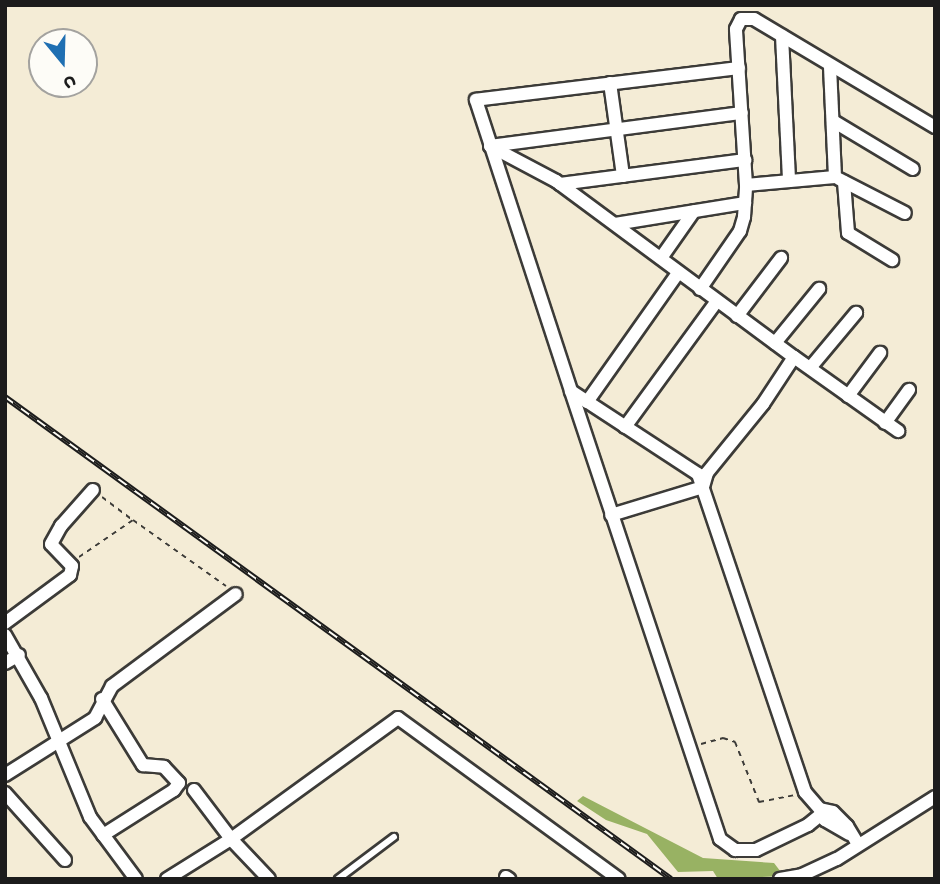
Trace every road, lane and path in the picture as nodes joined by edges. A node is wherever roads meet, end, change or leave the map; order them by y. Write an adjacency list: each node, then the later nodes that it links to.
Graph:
1 (782, 36): 2 (street); 3 (street); 14 (street)
2 (830, 65): 6 (street); 7 (street)
3 (738, 68): 4 (street); 5 (street)
4 (610, 83): 8 (street); 9 (street)
5 (742, 113): 8 (street); 10 (street)
6 (833, 121): 11 (street); 13 (street)
7 (935, 127)
8 (616, 129): 9 (street); 12 (street)
9 (490, 146): 15 (street); 35 (street)
10 (745, 160): 12 (street); 16 (street)
11 (913, 169)
12 (623, 176): 15 (street)
13 (839, 179): 14 (street); 19 (street); 23 (street)
14 (789, 181): 16 (street)
15 (560, 184): 20 (street)
16 (747, 185): 17 (street)
17 (745, 203): 18 (street); 25 (street)
18 (694, 211): 20 (street); 21 (street)
19 (905, 213)
20 (615, 224): 21 (street)
21 (660, 258): 24 (street)
22 (781, 258): 29 (street)
23 (892, 260)
24 (678, 273): 25 (street); 37 (street)
25 (700, 289): 27 (street)
26 (819, 289): 30 (street)
27 (716, 301): 29 (street); 39 (street)
28 (856, 313): 33 (street)
29 (737, 316): 30 (street)
30 (775, 343): 32 (street)
31 (880, 353): 36 (street)
32 (794, 357): 33 (street); 41 (street)
33 (810, 368): 36 (street)
34 (909, 390): 38 (street)
35 (571, 391): 37 (street); 43 (street)
36 (848, 396): 38 (street)
37 (587, 402): 39 (street)
38 (886, 423): 40 (street)
39 (625, 427): 41 (street)
40 (898, 431)
41 (703, 486): 43 (street); 56 (street)
42 (93, 490): 44 (path); 45 (street)
43 (611, 515): 53 (street)
44 (133, 520): 45 (path); 46 (path)
45 (72, 566): 47 (street)
46 (236, 594): 51 (street)
47 (5, 623)
48 (5, 635): 49 (street)
49 (19, 655): 50 (street); 52 (street)
50 (5, 663)
51 (102, 699): 52 (street); 60 (street)
52 (60, 741): 54 (street); 60 (street)
53 (692, 748): 56 (path); 59 (street)
54 (5, 775)
55 (194, 790): 62 (street)
56 (805, 792): 59 (street)
57 (5, 793): 64 (street)
58 (935, 797): 63 (street)
59 (824, 812): 63 (street)
60 (103, 835): 66 (street)
61 (394, 837): 68 (lane)
62 (231, 839): 65 (street); 67 (street); 69 (street)
63 (859, 844): 70 (street)
64 (65, 860)
65 (168, 878)
66 (136, 879)
67 (270, 879)
68 (338, 879)
69 (619, 879)
70 (780, 879)

